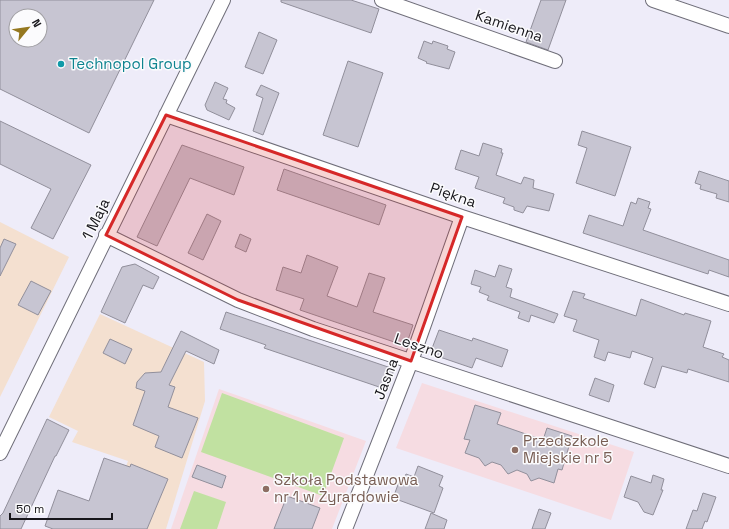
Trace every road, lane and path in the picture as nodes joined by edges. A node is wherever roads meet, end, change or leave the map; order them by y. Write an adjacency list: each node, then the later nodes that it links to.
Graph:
1 (223, 0): 6 (street, 1 Maja)
2 (382, 0): 5 (street, Kamienna)
3 (653, 0): 4 (street)
4 (729, 26)
5 (555, 61)
6 (166, 115): 7 (street, Piękna); 8 (street, 1 Maja)
7 (462, 217): 9 (street, Piękna); 10 (street, Jasna)
8 (106, 235): 10 (street, Leszno); 11 (street, 1 Maja)
9 (729, 304)
10 (412, 361): 12 (street, Leszno); 13 (street, Jasna)
11 (0, 453)
12 (729, 466)
13 (345, 529)

